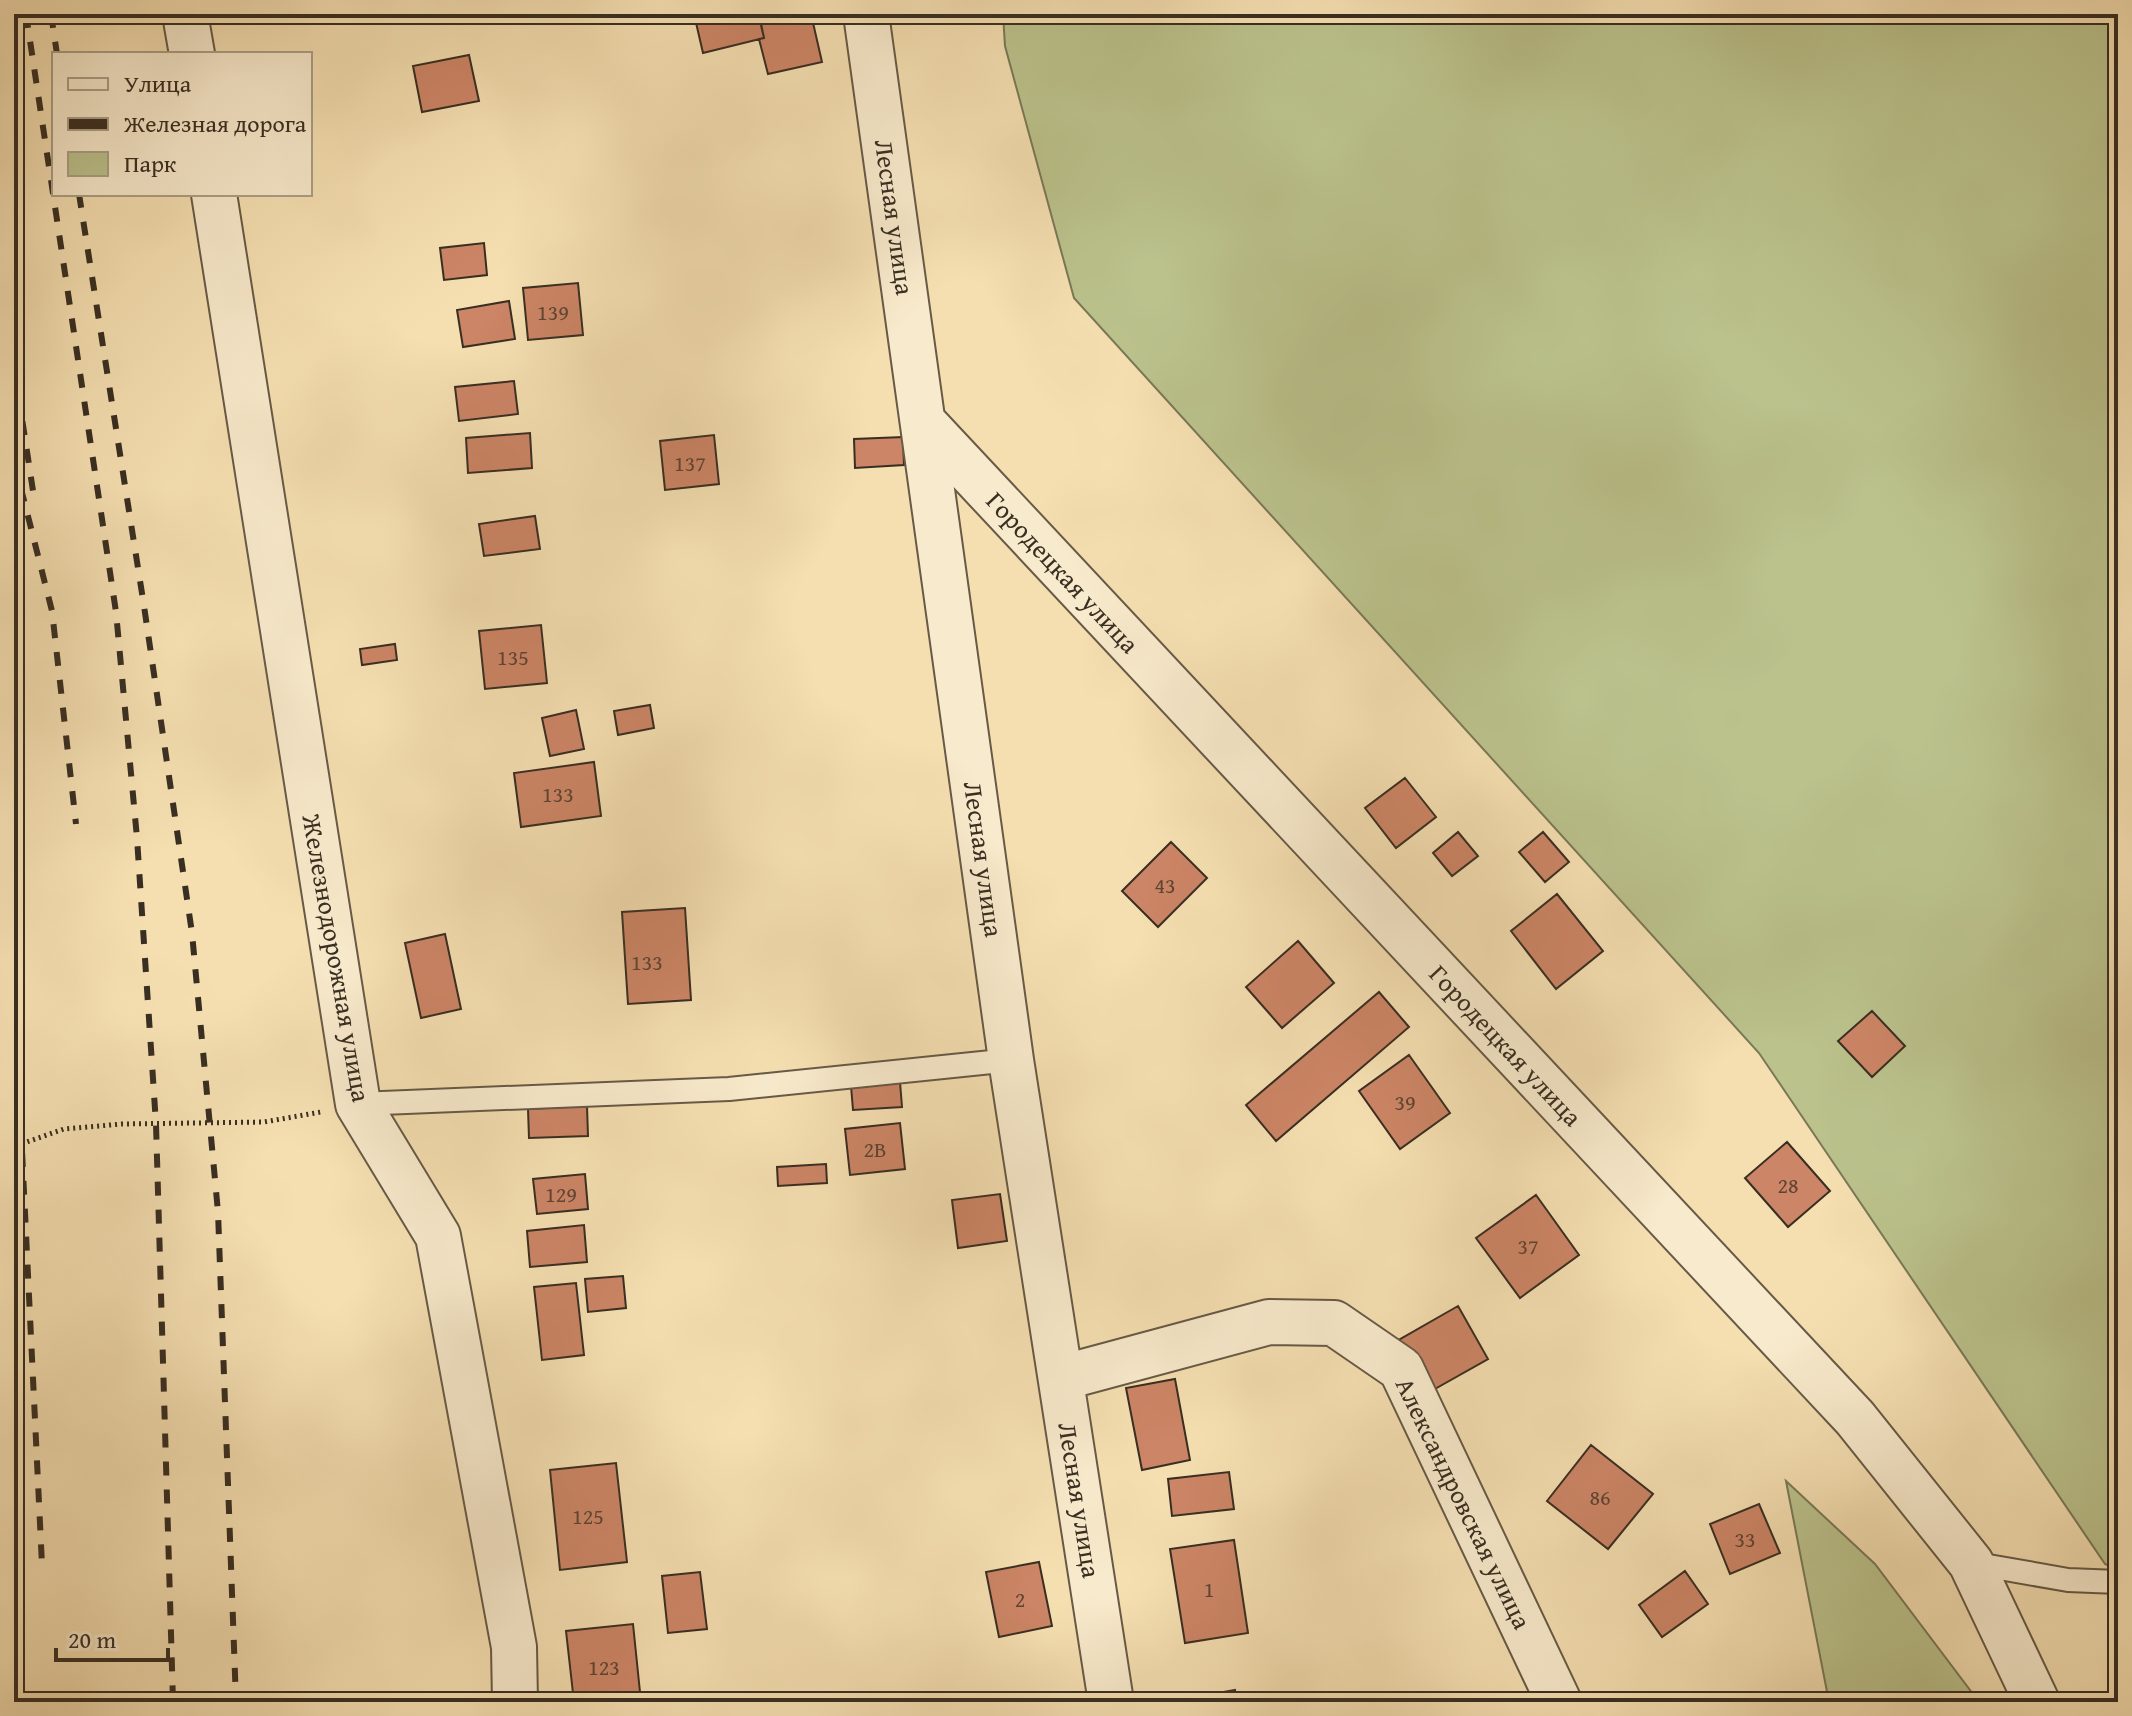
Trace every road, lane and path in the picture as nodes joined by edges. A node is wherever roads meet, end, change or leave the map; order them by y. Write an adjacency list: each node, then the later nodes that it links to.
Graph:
1 (185, 14): 3 (street)
2 (866, 14): 5 (street, Лесная улица)
3 (192, 52)
4 (214, 196): 7 (street, Железнодорожная улица)
5 (925, 424): 6 (street, Лесная улица); 10 (street, Городецкая улица)
6 (1011, 1060): 7 (lane); 9 (street, Лесная улица)
7 (358, 1104): 8 (path); 12 (street, Железнодорожная улица)
8 (14, 1152)
9 (1061, 1378): 13 (street, Лесная улица); 14 (street, Александровская улица)
10 (1971, 1563): 11 (lane); 15 (street, Городецкая улица)
11 (2118, 1582)
12 (515, 1702)
13 (1111, 1702)
14 (1559, 1702)
15 (2037, 1702)

